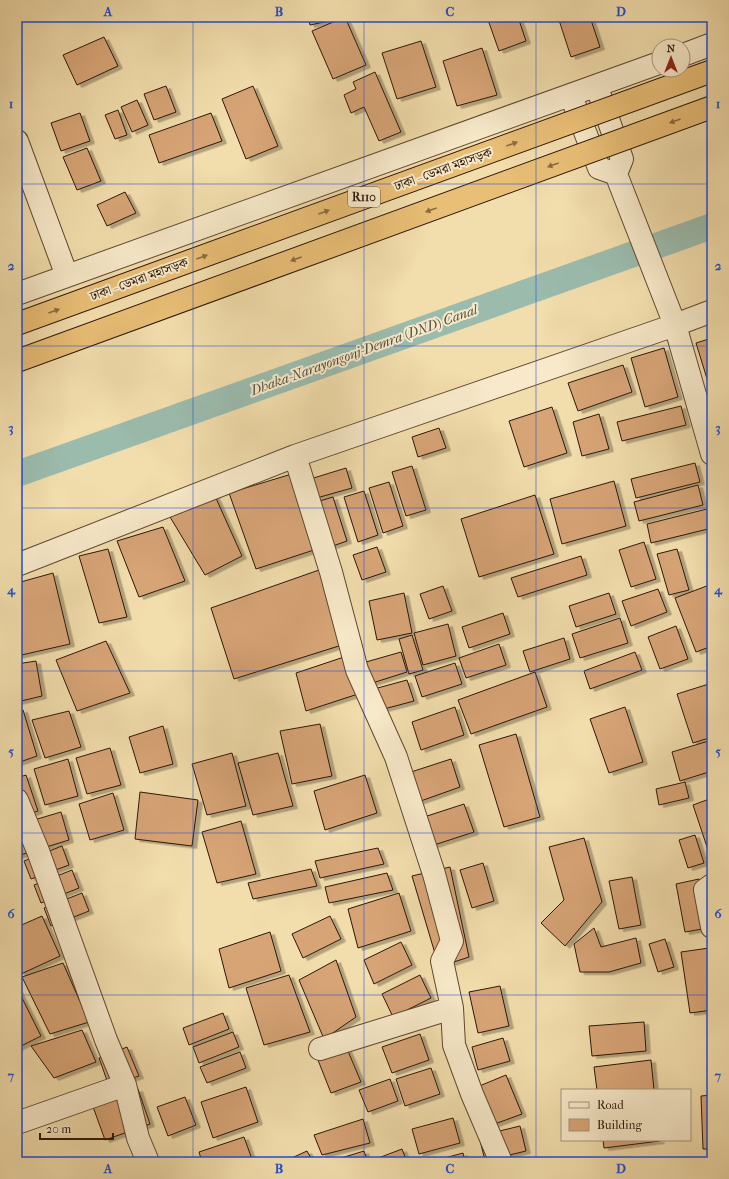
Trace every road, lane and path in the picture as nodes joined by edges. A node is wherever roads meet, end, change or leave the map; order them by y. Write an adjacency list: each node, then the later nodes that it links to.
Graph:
1 (712, 44): 2 (street)
2 (691, 52)
3 (651, 66): 5 (street)
4 (712, 71): 13 (main road, ঢাকা - ডেমরা মহাসড়ক / R110, one-way to 4, bridge)
5 (597, 86): 6 (street); 9 (street)
6 (570, 95): 9 (street); 10 (street)
7 (712, 108): 15 (main road, one-way to 15, bridge)
8 (17, 142): 10 (street)
9 (620, 183): 14 (street)
10 (67, 276): 11 (street)
11 (17, 294)
12 (712, 311): 14 (street)
13 (17, 324)
14 (675, 325): 16 (street); 17 (street)
15 (17, 360)
16 (712, 454)
17 (295, 456): 18 (street); 22 (street)
18 (17, 565)
19 (17, 800): 24 (street)
20 (712, 885): 21 (street)
21 (712, 927)
22 (452, 1008): 23 (street); 27 (street)
23 (320, 1049)
24 (125, 1085): 25 (street); 26 (street)
25 (17, 1123)
26 (148, 1162)
27 (501, 1162)

